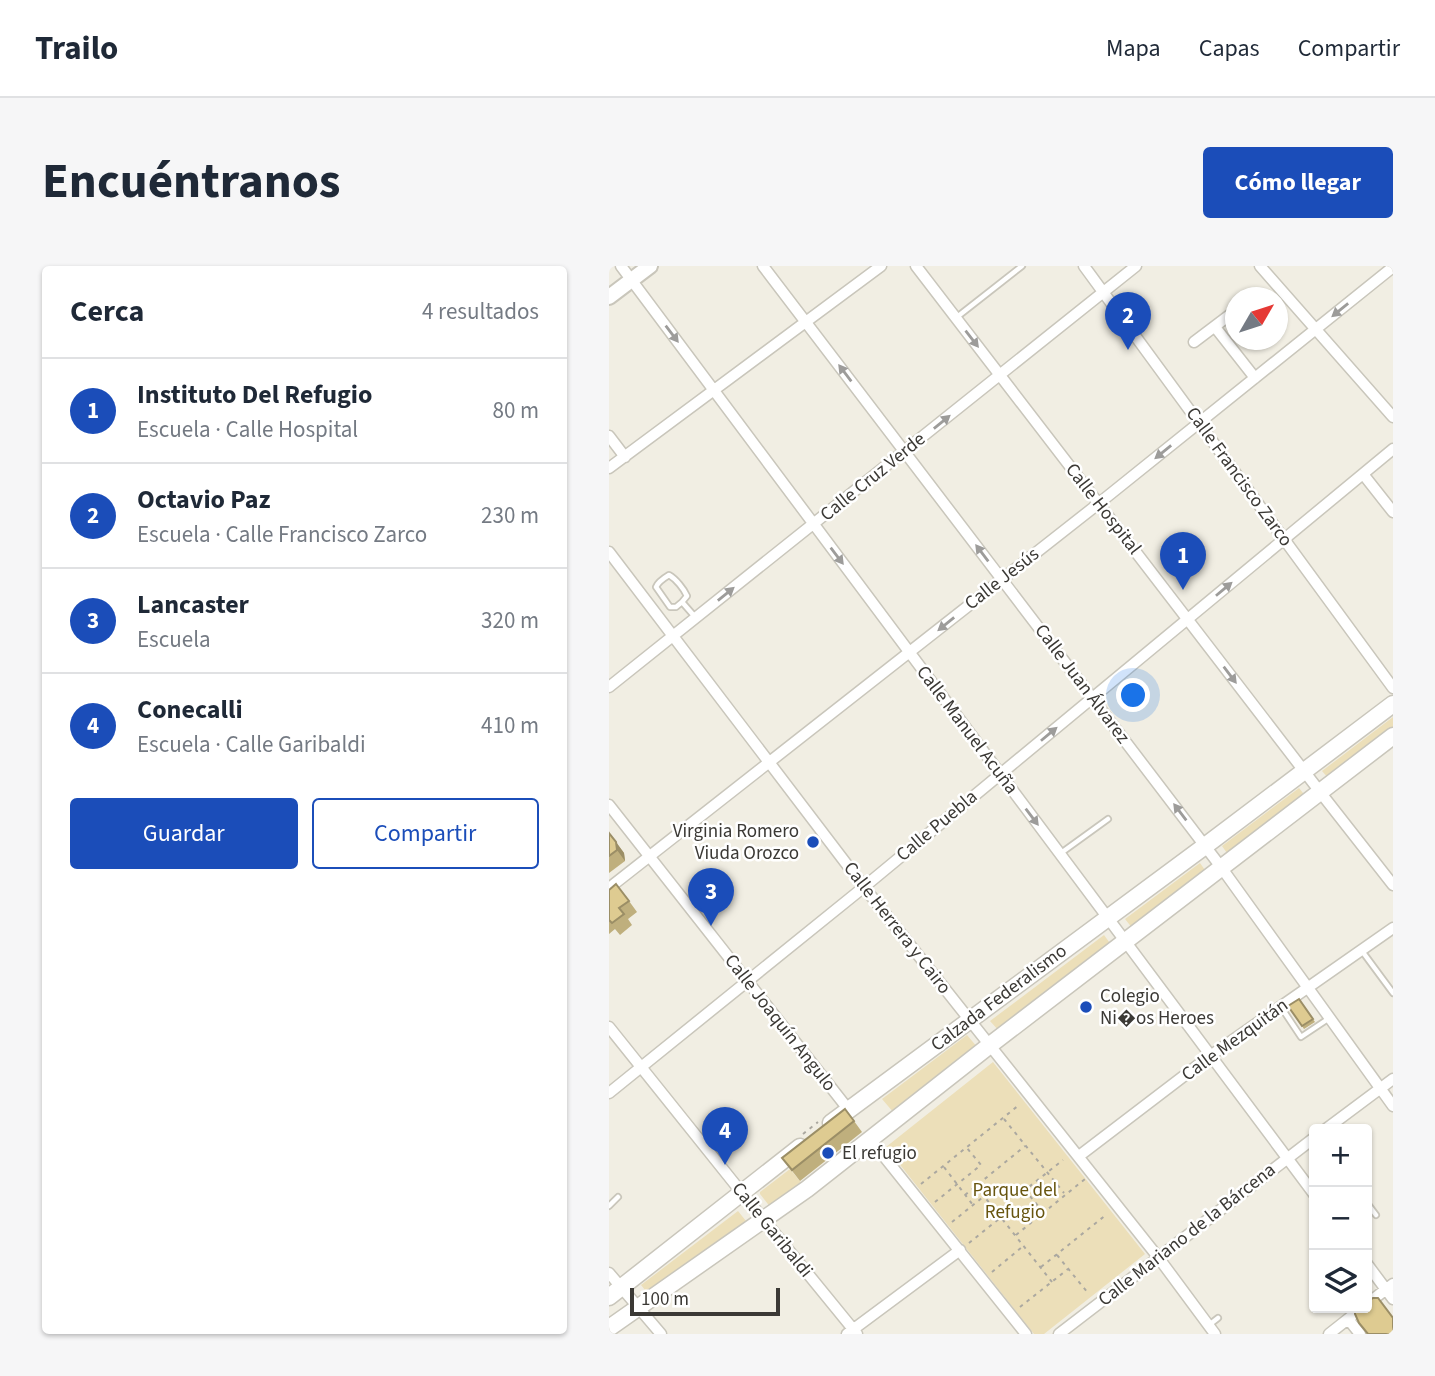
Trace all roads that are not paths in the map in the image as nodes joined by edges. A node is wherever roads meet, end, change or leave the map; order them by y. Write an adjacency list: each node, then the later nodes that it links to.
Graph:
1 (621, 266): 11 (street, Calle Manuel Acuña)
2 (650, 266): 11 (main road)
3 (763, 266): 16 (street, Calle Juan Álvarez)
4 (881, 266): 16 (street)
5 (916, 266): 14 (street, Calle Hospital)
6 (1022, 266): 14 (lane)
7 (1084, 266): 12 (street, Calle Francisco Zarco)
8 (1136, 266): 12 (street, Calle Cruz Verde)
9 (1260, 266): 18 (street)
10 (1393, 267): 18 (street, Calle Jesús, one-way to 18)
11 (632, 280): 13 (main road); 22 (street, Calle Manuel Acuña, one-way to 22)
12 (1103, 292): 20 (street, Calle Cruz Verde); 24 (street, Calle Francisco Zarco)
13 (609, 297)
14 (956, 318): 20 (street, Calle Hospital, one-way to 20)
15 (1225, 319): 17 (street)
16 (806, 321): 22 (street); 27 (street, Calle Juan Álvarez, one-way to 16)
17 (1215, 327): 19 (street); 21 (street)
18 (1316, 329): 21 (street, Calle Jesús); 23 (street)
19 (1194, 342)
20 (1000, 375): 27 (street, Calle Cruz Verde, one-way to 20); 31 (street, Calle Hospital)
21 (1255, 378): 24 (street, Calle Jesús)
22 (714, 390): 28 (street); 33 (street, Calle Manuel Acuña)
23 (1393, 417)
24 (1199, 423): 31 (street, Calle Jesús, one-way to 31); 34 (street, Calle Francisco Zarco)
25 (609, 436): 28 (street)
26 (1393, 449): 30 (street, Calle Puebla)
27 (905, 452): 33 (street, Calle Cruz Verde); 36 (street, Calle Juan Álvarez, one-way to 27)
28 (625, 457): 29 (street)
29 (609, 468)
30 (1363, 474): 32 (street); 34 (street, Calle Puebla)
31 (1098, 504): 36 (street, Calle Jesús); 39 (street, Calle Hospital)
32 (1393, 512)
33 (814, 524): 38 (street, Calle Cruz Verde, one-way to 33); 41 (street, Calle Manuel Acuña, one-way to 41)
34 (1285, 538): 39 (street, Calle Puebla, one-way to 34); 43 (street, Calle Francisco Zarco)
35 (609, 552): 40 (street, Calle Herrera y Cairo)
36 (1002, 579): 41 (street, Calle Jesús, one-way to 41); 44 (street, Calle Juan Álvarez)
37 (682, 602): 37 (lane); 38 (lane)
38 (696, 618): 40 (street, Calle Cruz Verde)
39 (1187, 619): 44 (street, Calle Puebla); 48 (street, Calle Hospital, one-way to 48)
40 (673, 637): 42 (street, Calle Cruz Verde); 47 (street, Calle Herrera y Cairo)
41 (910, 653): 47 (street, Calle Jesús); 49 (street, Calle Manuel Acuña)
42 (609, 687)
43 (1393, 688)
44 (1093, 697): 49 (street, Calle Puebla, one-way to 44); 53 (street, Calle Juan Álvarez, one-way to 44)
45 (1393, 704): 48 (main road, Calzada Federalismo)
46 (1393, 736): 50 (main road, Calzada Federalismo)
47 (769, 763): 55 (street, Calle Jesús); 58 (street, Calle Herrera y Cairo)
48 (1304, 772): 50 (street, Calle Hospital); 53 (main road, Calzada Federalismo)
49 (1000, 774): 54 (street, Calle Manuel Acuña, one-way to 54); 58 (street, Calle Puebla)
50 (1319, 791): 56 (main road, Calzada Federalismo); 57 (street, Calle Hospital)
51 (609, 805): 55 (street, Calle Joaquín Angulo)
52 (1108, 819): 54 (lane)
53 (1205, 846): 56 (street, Calle Juan Álvarez); 60 (main road, Calzada Federalismo)
54 (1060, 854): 60 (street, Calle Manuel Acuña)
55 (649, 857): 59 (street, Calle Jesús); 64 (street, Calle Joaquín Angulo)
56 (1221, 867): 62 (main road, Calzada Federalismo); 65 (street, Calle Juan Álvarez)
57 (1393, 885)
58 (864, 887): 64 (street, Calle Puebla); 69 (street, Calle Herrera y Cairo)
59 (609, 888)
60 (1107, 918): 62 (street, Calle Manuel Acuña); 69 (main road, Calzada Federalismo)
61 (1393, 928): 63 (street, Calle Mezquitán)
62 (1124, 941): 71 (main road, Calzada Federalismo); 72 (street, Calle Manuel Acuña)
63 (1361, 950): 65 (street, Calle Mezquitán); 66 (lane)
64 (748, 982): 73 (street, Calle Puebla); 78 (street, Calle Joaquín Angulo)
65 (1308, 988): 67 (street, Calle Mezquitán); 68 (street, Calle Juan Álvarez)
66 (1393, 993)
67 (1281, 1006): 68 (lane); 72 (street, Calle Mezquitán)
68 (1330, 1018): 75 (street, Calle Juan Álvarez)
69 (969, 1020): 71 (street, Calle Herrera y Cairo); 78 (main road, Calzada Federalismo)
70 (609, 1027): 73 (street, Calle Garibaldi)
71 (989, 1045): 80 (main road, Calzada Federalismo); 82 (street, Calle Herrera y Cairo)
72 (1210, 1056): 82 (street, Calle Mezquitán); 83 (street, Calle Manuel Acuña)
73 (641, 1067): 76 (street, Calle Puebla); 85 (street, Calle Garibaldi)
74 (1393, 1079): 75 (street)
75 (1380, 1089): 77 (street, Calle Juan Álvarez); 79 (street)
76 (609, 1093)
77 (1393, 1106)
78 (848, 1109): 85 (main road, Calzada Federalismo)
79 (1333, 1124)
80 (870, 1139): 90 (main road, Calzada Federalismo); 91 (street)
81 (1309, 1142): 83 (street, Calle Mariano de la Bárcena)
82 (1079, 1156): 92 (street, Calle Herrera y Cairo)
83 (1287, 1158): 84 (street, Calle Manuel Acuña); 92 (street, Calle Mariano de la Bárcena)
84 (1309, 1187)
85 (741, 1193): 90 (street, Calle Garibaldi); 96 (main road, Calzada Federalismo)
86 (618, 1197): 87 (lane)
87 (609, 1206)
88 (1372, 1210): 89 (lane)
89 (1376, 1215)
90 (764, 1220): 99 (main road, Calzada Federalismo); 105 (street, Calle Garibaldi)
91 (960, 1250): 105 (street); 107 (street)
92 (1158, 1256): 104 (street, Calle Herrera y Cairo); 108 (street, Calle Mariano de la Bárcena)
93 (1372, 1269): 95 (street)
94 (609, 1273): 96 (street)
95 (1389, 1287): 97 (street); 98 (street)
96 (615, 1292): 99 (street)
97 (1393, 1299)
98 (1372, 1300)
99 (637, 1307): 103 (main road, Calzada Federalismo); 106 (street)
100 (1356, 1313): 102 (street)
101 (1218, 1318): 104 (lane)
102 (1348, 1319): 109 (street); 110 (street)
103 (609, 1328)
104 (1212, 1330)
105 (853, 1332)
106 (661, 1334)
107 (1025, 1334)
108 (1059, 1334)
109 (1329, 1334)
110 (1360, 1334)

